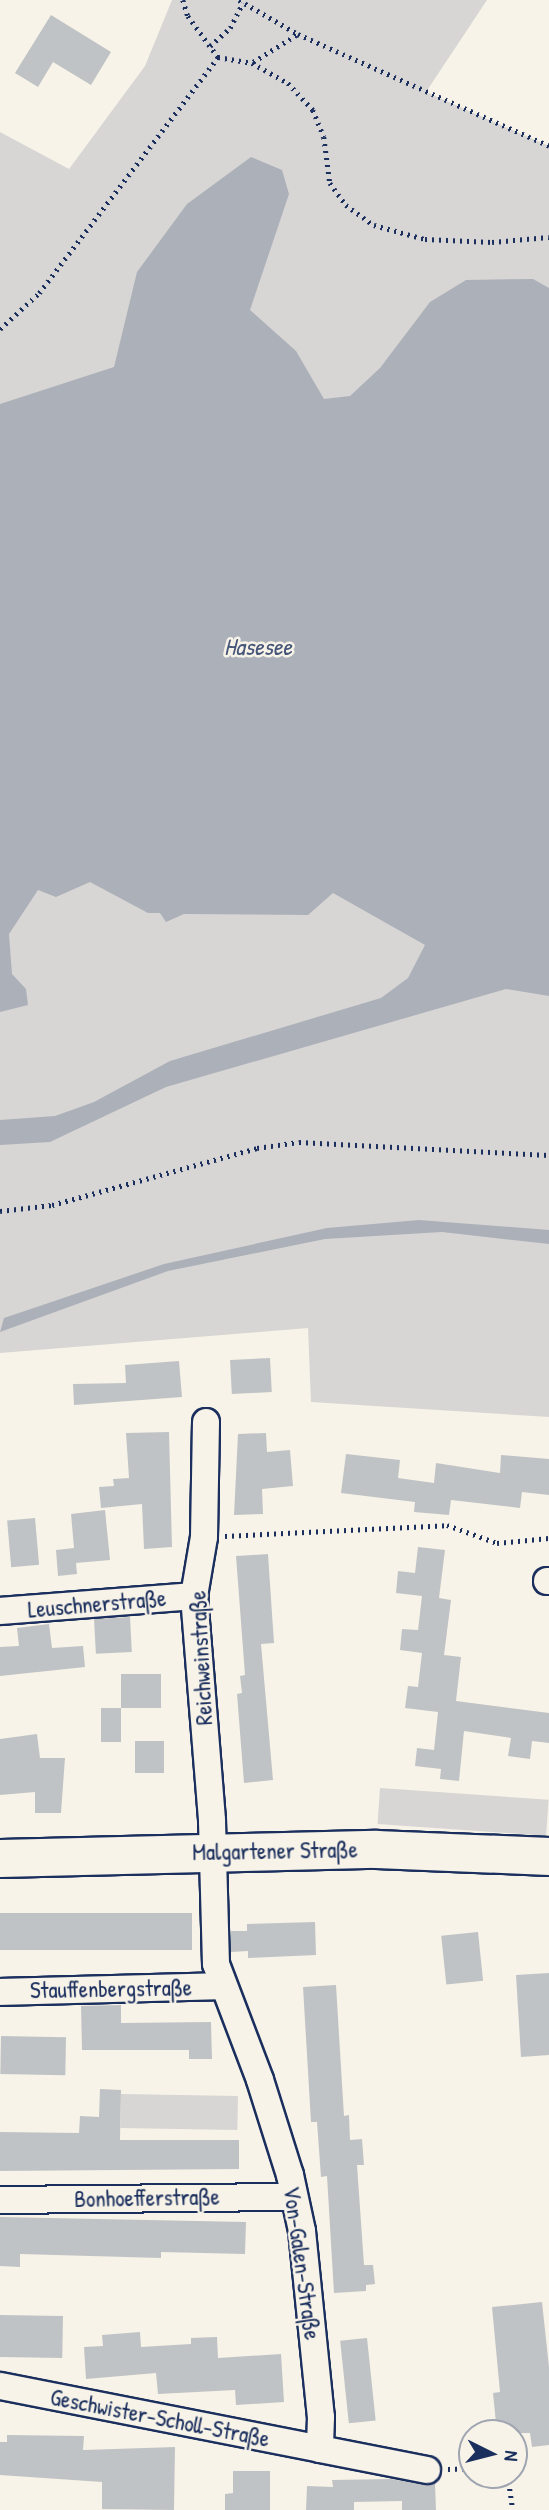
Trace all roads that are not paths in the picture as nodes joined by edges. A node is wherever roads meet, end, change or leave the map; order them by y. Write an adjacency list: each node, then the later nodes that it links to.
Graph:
1 (206, 1422): 2 (street, Reichweinstraße)
2 (194, 1596): 3 (street, Leuschnerstraße); 4 (street, Reichweinstraße)
3 (0, 1611)
4 (213, 1853): 5 (street, Malgartener Straße); 6 (street, Malgartener Straße); 7 (street, Von-Galen-Straße)
5 (549, 1856)
6 (0, 1858)
7 (223, 1986): 8 (street, Stauffenbergstraße); 9 (street, Von-Galen-Straße)
8 (0, 1992)
9 (293, 2197): 10 (street, Bonhoefferstraße); 12 (street, Von-Galen-Straße)
10 (0, 2200)
11 (0, 2386): 12 (street, Geschwister-Scholl-Straße)
12 (320, 2449): 13 (street)
13 (427, 2470)

